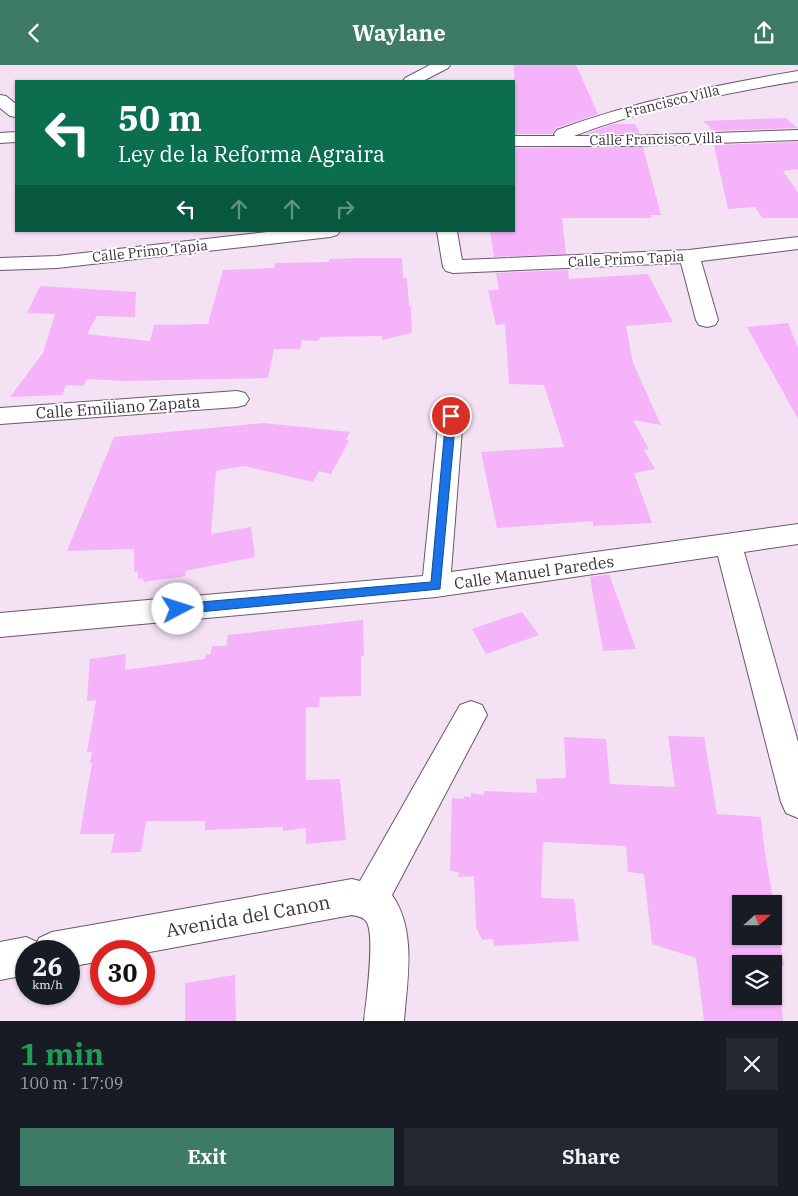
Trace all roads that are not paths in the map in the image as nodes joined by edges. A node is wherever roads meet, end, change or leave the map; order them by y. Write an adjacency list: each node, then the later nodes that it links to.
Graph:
1 (442, 65): 3 (street)
2 (798, 76): 9 (street, Francisco Villa)
3 (413, 80)
4 (0, 100): 5 (street)
5 (15, 111)
6 (798, 135): 9 (street, Calle Francisco Villa)
7 (15, 137): 8 (street)
8 (0, 138)
9 (550, 139): 10 (street, Calle Francisco Villa)
10 (515, 141)
11 (321, 232): 15 (street, Calle Primo Tapia)
12 (448, 232): 14 (street, Calle Primo Tapia)
13 (798, 243): 14 (street, Calle Primo Tapia)
14 (689, 256): 16 (street)
15 (0, 264)
16 (707, 321)
17 (237, 399): 18 (street, Calle Emiliano Zapata)
18 (0, 416)
19 (451, 416): 22 (street)
20 (798, 534): 21 (street, Calle Manuel Paredes)
21 (728, 543): 22 (street, Calle Manuel Paredes); 25 (street)
22 (436, 586): 23 (street, Calle Manuel Paredes)
23 (0, 625)
24 (471, 715): 26 (street)
25 (798, 802)
26 (375, 906): 27 (street, Avenida del Canon); 30 (street)
27 (80, 946)
28 (15, 958): 29 (street)
29 (0, 961)
30 (384, 1021)

